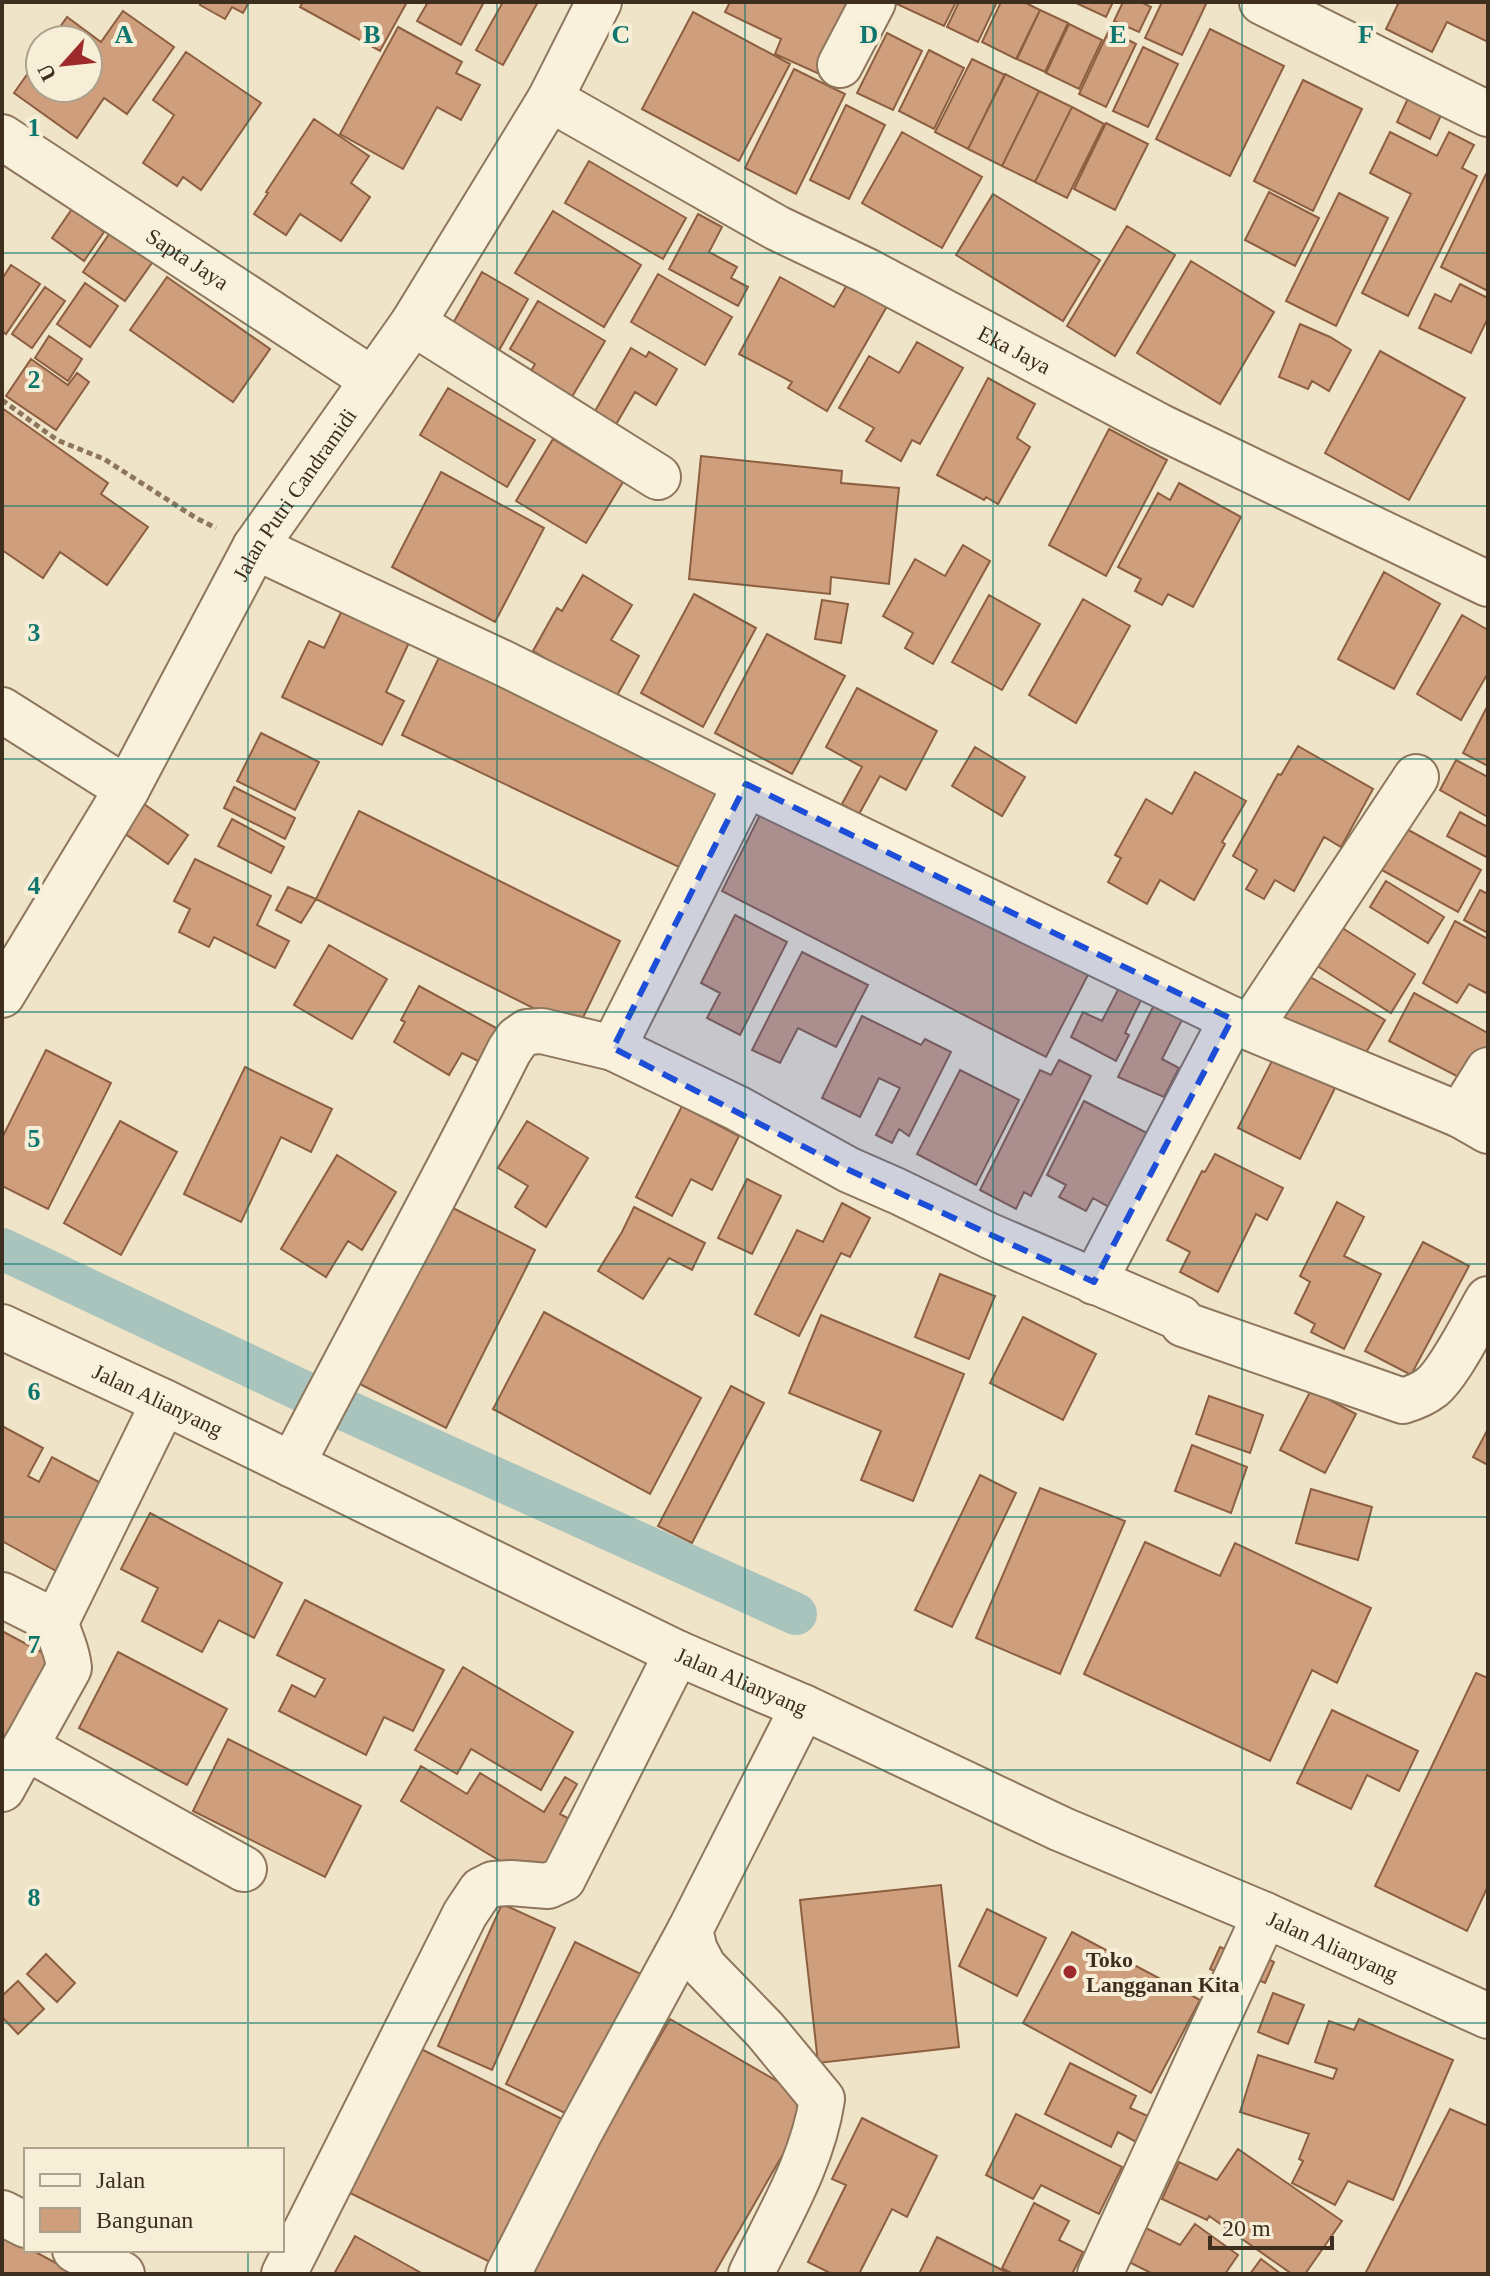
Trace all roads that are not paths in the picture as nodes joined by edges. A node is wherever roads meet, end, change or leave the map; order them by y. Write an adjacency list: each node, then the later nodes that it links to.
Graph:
1 (599, 2): 5 (street, Jalan Putri Candramidi)
2 (873, 2): 4 (street)
3 (1262, 2): 6 (street)
4 (840, 65)
5 (550, 99): 8 (street, Jalan Putri Candramidi); 12 (street, Eka Jaya)
6 (1488, 114)
7 (2, 137): 9 (street, Sapta Jaya)
8 (413, 323): 9 (street, Jalan Putri Candramidi); 10 (street)
9 (373, 380): 11 (street, Jalan Putri Candramidi)
10 (658, 477)
11 (255, 547): 15 (street); 16 (street, Jalan Putri Candramidi)
12 (1488, 584)
13 (2, 710): 16 (street)
14 (1416, 777): 18 (street)
15 (746, 784): 18 (street); 19 (street)
16 (127, 789): 17 (street, Jalan Putri Candramidi)
17 (9, 968)
18 (1241, 1024): 21 (street); 22 (street)
19 (613, 1048): 22 (street); 26 (street)
20 (1488, 1070): 21 (street)
21 (1474, 1123)
22 (1094, 1282): 23 (street)
23 (1488, 1299)
24 (2, 1327): 25 (street, Jalan Alianyang)
25 (164, 1402): 26 (street, Jalan Alianyang); 28 (street)
26 (298, 1452): 29 (street, Jalan Alianyang)
27 (2, 1595): 28 (street)
28 (56, 1622): 31 (street)
29 (677, 1653): 30 (street, Jalan Alianyang); 41 (street)
30 (803, 1707): 34 (street, Jalan Alianyang); 35 (street)
31 (25, 1747): 32 (street); 33 (street)
32 (2, 1789)
33 (244, 1869)
34 (1265, 1915): 36 (street, Jalan Alianyang); 44 (street)
35 (690, 1930): 42 (street); 43 (street)
36 (1488, 2016)
37 (2, 2213): 38 (street)
38 (24, 2224)
39 (79, 2252): 40 (street)
40 (122, 2274)
41 (284, 2274)
42 (508, 2274)
43 (751, 2274)
44 (1100, 2274)

